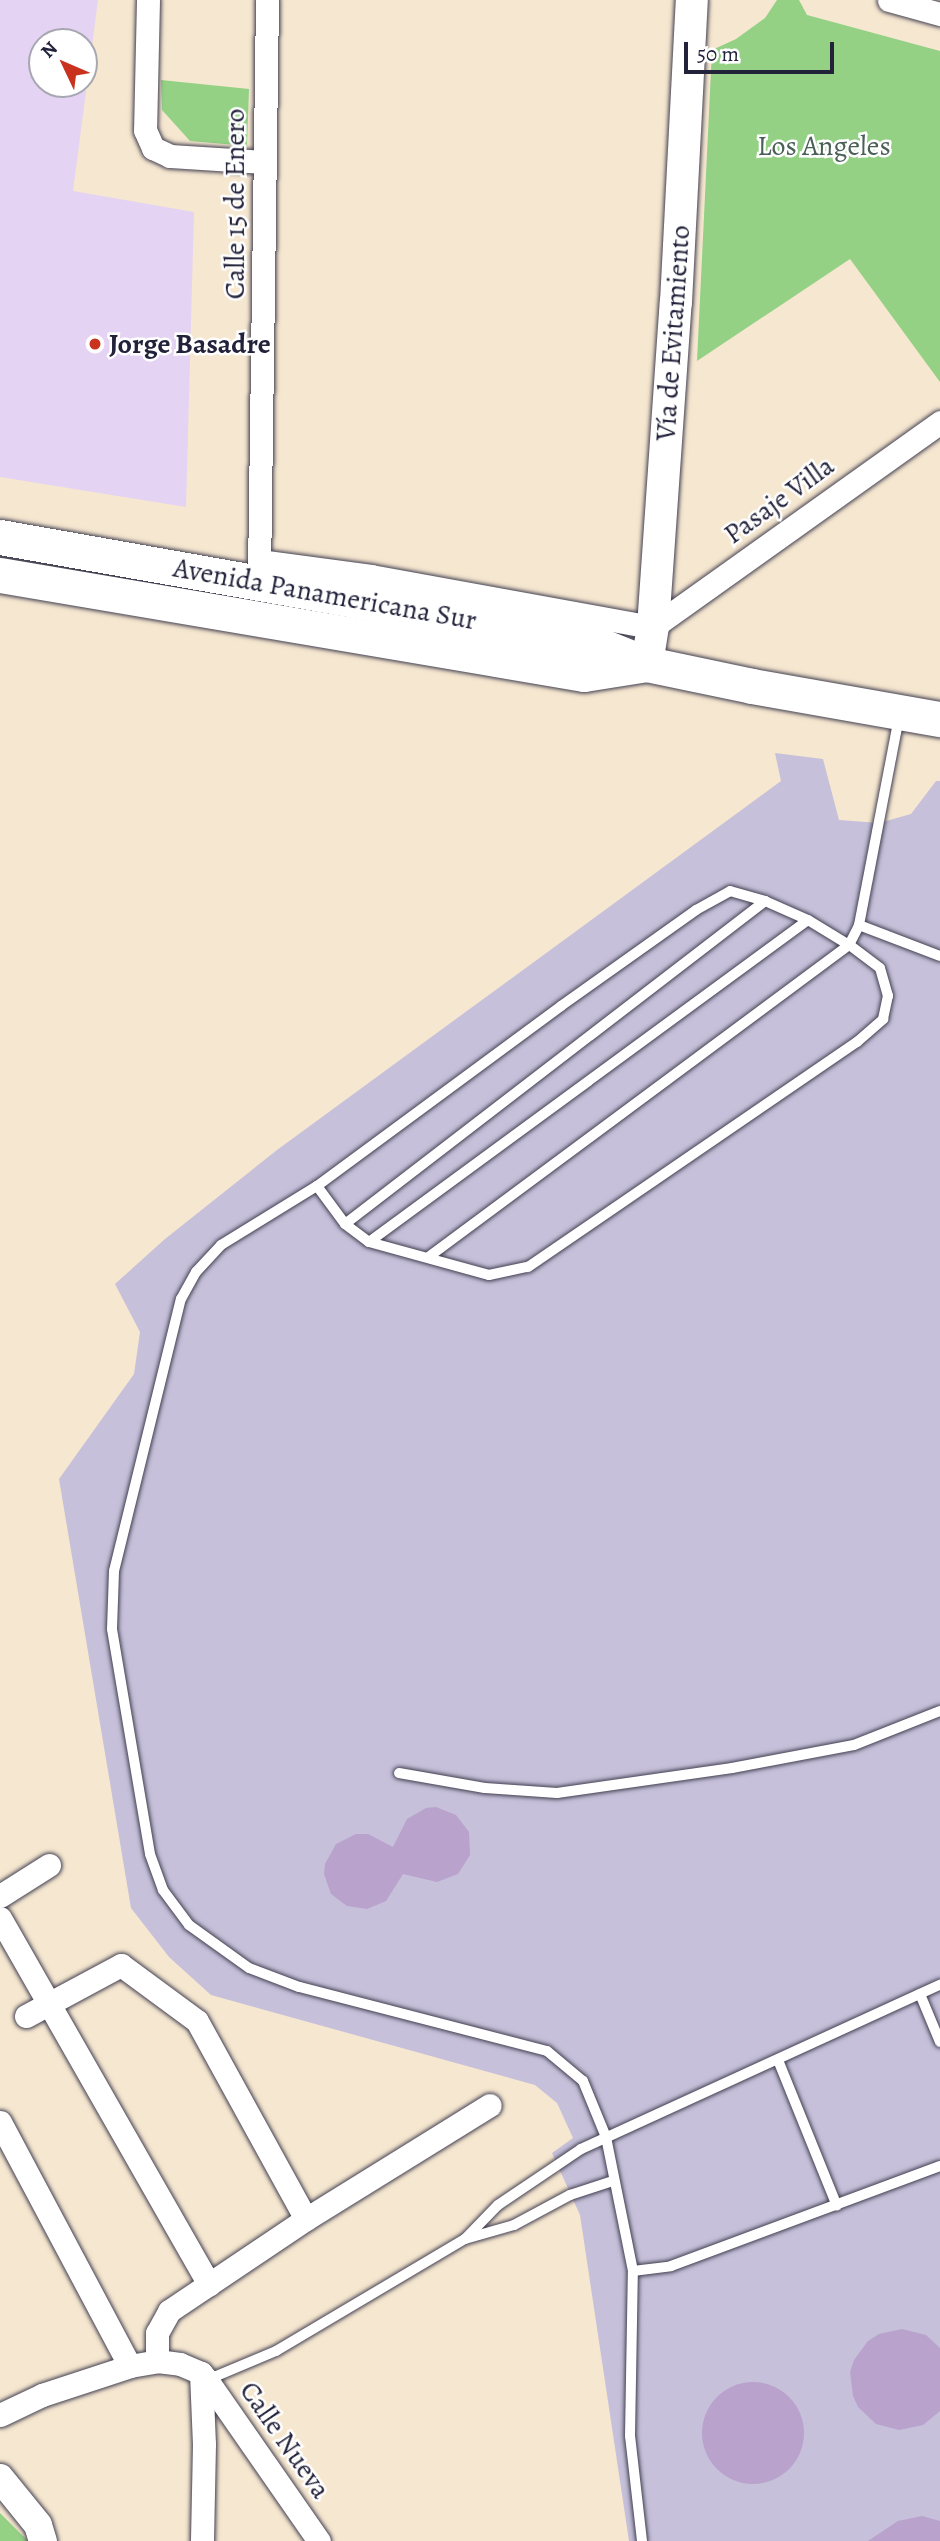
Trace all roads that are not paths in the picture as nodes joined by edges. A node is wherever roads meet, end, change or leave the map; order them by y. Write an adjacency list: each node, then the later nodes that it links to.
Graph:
1 (148, 0): 6 (street)
2 (267, 0): 6 (street, Calle 15 de Enero)
3 (692, 0): 12 (main road, Vía de Evitamiento)
4 (889, 0): 5 (street)
5 (940, 13)
6 (265, 162): 9 (street, Calle 15 de Enero)
7 (940, 422): 12 (street, Pasaje Villa)
8 (0, 537): 9 (main road, Avenida Panamericana Sur)
9 (259, 571): 11 (street, Calle 15 de Enero); 12 (street, Avenida Panamericana Sur); 13 (main road, Avenida Panamericana Sur)
10 (0, 575): 11 (main road, Avenida Panamericana Sur)
11 (255, 619): 13 (main road, Avenida Panamericana Sur)
12 (653, 626): 13 (main road, Vía de Evitamiento)
13 (647, 664): 14 (main road, Avenida Panamericana Sur)
14 (900, 712): 15 (main road, Avenida Panamericana Sur); 18 (lane)
15 (940, 719)
16 (765, 901): 17 (lane); 21 (lane); 22 (lane)
17 (808, 920): 19 (lane); 23 (lane)
18 (859, 925): 19 (lane); 20 (lane)
19 (849, 946): 24 (lane); 24 (lane)
20 (940, 956)
21 (317, 1186): 22 (lane); 38 (lane)
22 (345, 1224): 23 (lane)
23 (369, 1242): 24 (lane)
24 (430, 1256)
25 (940, 1711): 26 (lane)
26 (399, 1773)
27 (49, 1865): 28 (street)
28 (0, 1896)
29 (0, 1919): 32 (street)
30 (940, 1985): 31 (lane)
31 (920, 1994): 34 (lane); 35 (lane)
32 (51, 2003): 33 (street); 42 (street); 45 (street)
33 (26, 2016)
34 (940, 2042)
35 (778, 2060): 38 (lane); 41 (lane)
36 (490, 2105): 42 (street)
37 (0, 2122): 47 (street)
38 (606, 2137): 40 (lane); 43 (lane)
39 (940, 2166): 41 (lane)
40 (613, 2181): 43 (lane); 44 (lane)
41 (837, 2206): 44 (lane)
42 (306, 2219): 45 (street)
43 (465, 2239): 48 (lane)
44 (633, 2271): 54 (lane)
45 (209, 2285): 46 (street)
46 (157, 2361): 47 (street); 48 (street)
47 (130, 2366): 49 (street)
48 (204, 2376): 52 (street); 53 (street, Calle Nueva)
49 (0, 2415)
50 (0, 2478): 51 (street)
51 (44, 2541)
52 (202, 2541)
53 (319, 2541)
54 (642, 2541)

